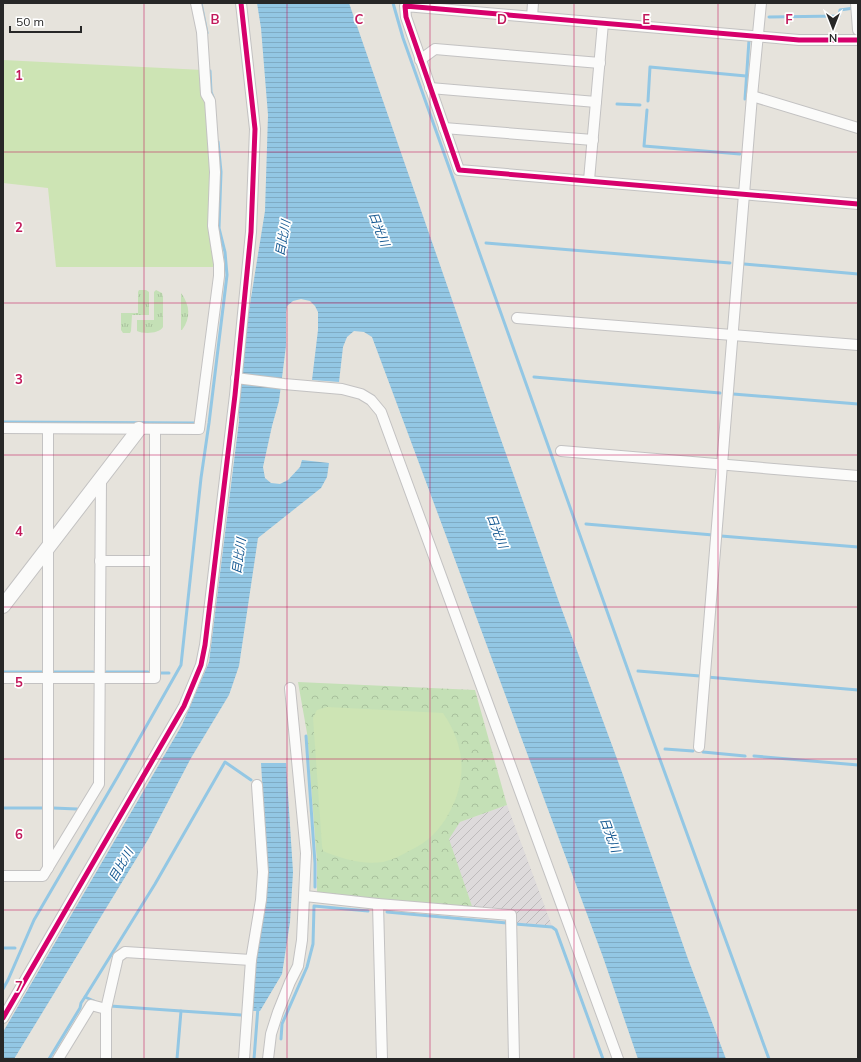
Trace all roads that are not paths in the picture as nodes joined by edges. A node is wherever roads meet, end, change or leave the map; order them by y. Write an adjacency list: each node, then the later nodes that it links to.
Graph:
1 (196, 3): 29 (street)
2 (241, 3): 25 (street)
3 (533, 3): 6 (street)
4 (761, 3): 9 (street)
5 (856, 4): 8 (street)
6 (532, 17): 7 (street); 11 (street)
7 (603, 23): 9 (street); 12 (street)
8 (858, 30)
9 (757, 36): 10 (street); 14 (street)
10 (858, 40)
11 (420, 60): 12 (street); 13 (street)
12 (600, 63): 15 (street)
13 (430, 88): 15 (street); 16 (street)
14 (752, 96): 17 (street); 20 (street)
15 (596, 102): 18 (street)
16 (444, 128): 18 (street); 19 (street)
17 (858, 128)
18 (593, 140): 19 (street)
19 (589, 180): 20 (street)
20 (744, 194): 21 (street); 23 (street)
21 (858, 204)
22 (517, 318): 23 (street)
23 (732, 335): 24 (street); 31 (street)
24 (858, 345)
25 (236, 378): 50 (street); 57 (street)
26 (3, 428): 27 (street)
27 (48, 428): 28 (street); 34 (street)
28 (139, 429): 29 (street); 33 (street)
29 (155, 429): 36 (street)
30 (561, 451): 31 (street)
31 (722, 464): 32 (street); 42 (street)
32 (858, 476)
33 (100, 479): 34 (street); 35 (street)
34 (48, 548): 37 (street); 39 (street)
35 (100, 561): 36 (street); 40 (street)
36 (155, 561): 40 (street)
37 (3, 606)
38 (3, 678): 39 (street)
39 (48, 678): 40 (street); 44 (street)
40 (100, 678): 44 (street)
41 (290, 688): 46 (street)
42 (699, 747)
43 (257, 785): 48 (street)
44 (48, 868): 45 (street)
45 (3, 876)
46 (305, 896): 47 (street); 54 (street)
47 (378, 904): 55 (street); 56 (street)
48 (251, 960): 49 (street); 53 (street)
49 (106, 1009): 51 (street); 52 (street)
50 (3, 1018)
51 (58, 1059)
52 (106, 1059)
53 (244, 1059)
54 (268, 1059)
55 (382, 1059)
56 (514, 1059)
57 (618, 1059)

